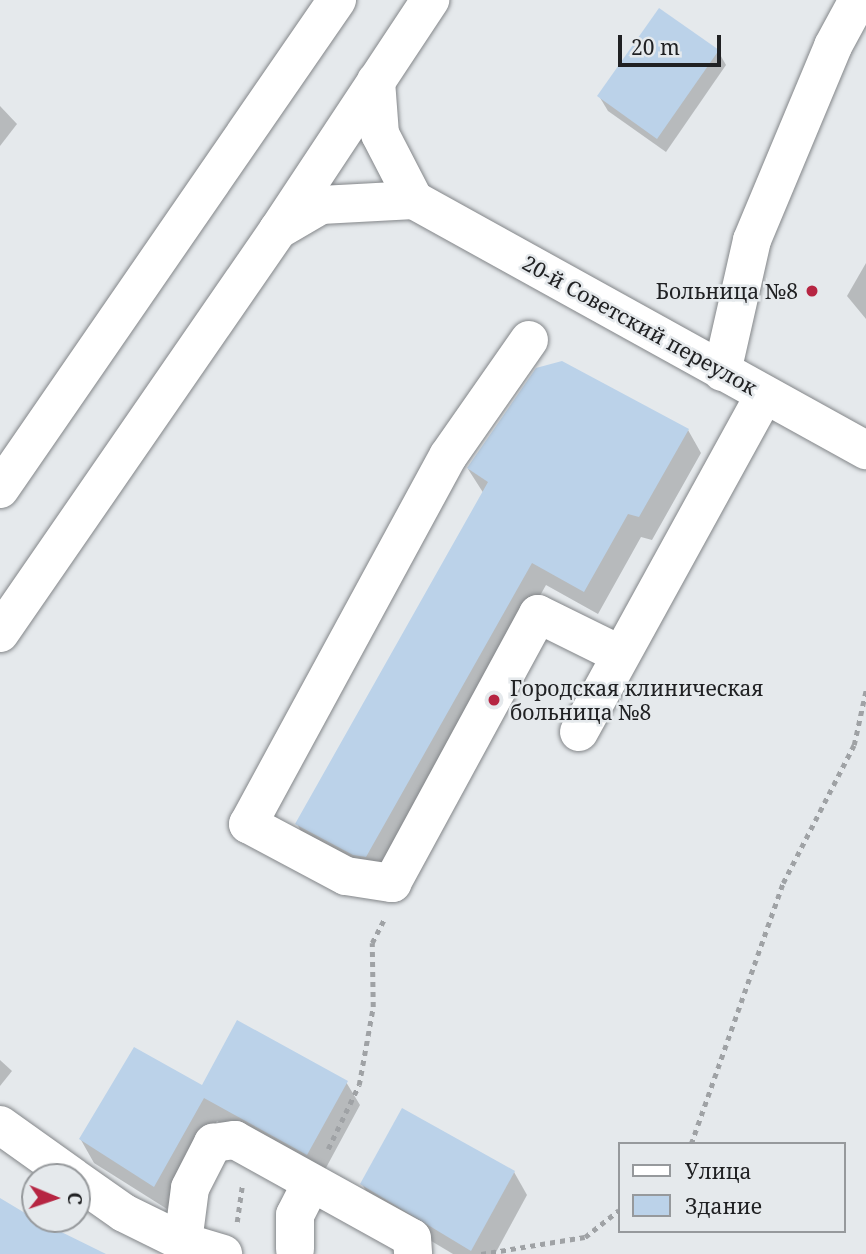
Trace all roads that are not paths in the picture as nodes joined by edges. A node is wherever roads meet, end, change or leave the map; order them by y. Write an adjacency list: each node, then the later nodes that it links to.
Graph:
1 (337, 0): 11 (main road)
2 (430, 0): 4 (main road)
3 (858, 0): 8 (main road)
4 (376, 81): 5 (main road); 6 (main road)
5 (414, 200): 6 (main road); 8 (main road, 20-й Советский переулок)
6 (278, 230): 12 (main road)
7 (529, 340): 13 (main road)
8 (722, 372): 9 (main road, 20-й Советский переулок)
9 (764, 395): 10 (main road, 20-й Советский переулок); 13 (main road)
10 (866, 450)
11 (0, 489)
12 (0, 633)
13 (619, 654): 14 (main road)
14 (579, 732)
15 (0, 1125): 16 (main road)
16 (54, 1163)
17 (311, 1184): 19 (main road); 21 (main road); 22 (main road)
18 (91, 1189): 19 (main road)
19 (183, 1242): 20 (main road)
20 (229, 1245)
21 (291, 1253)
22 (414, 1254)

